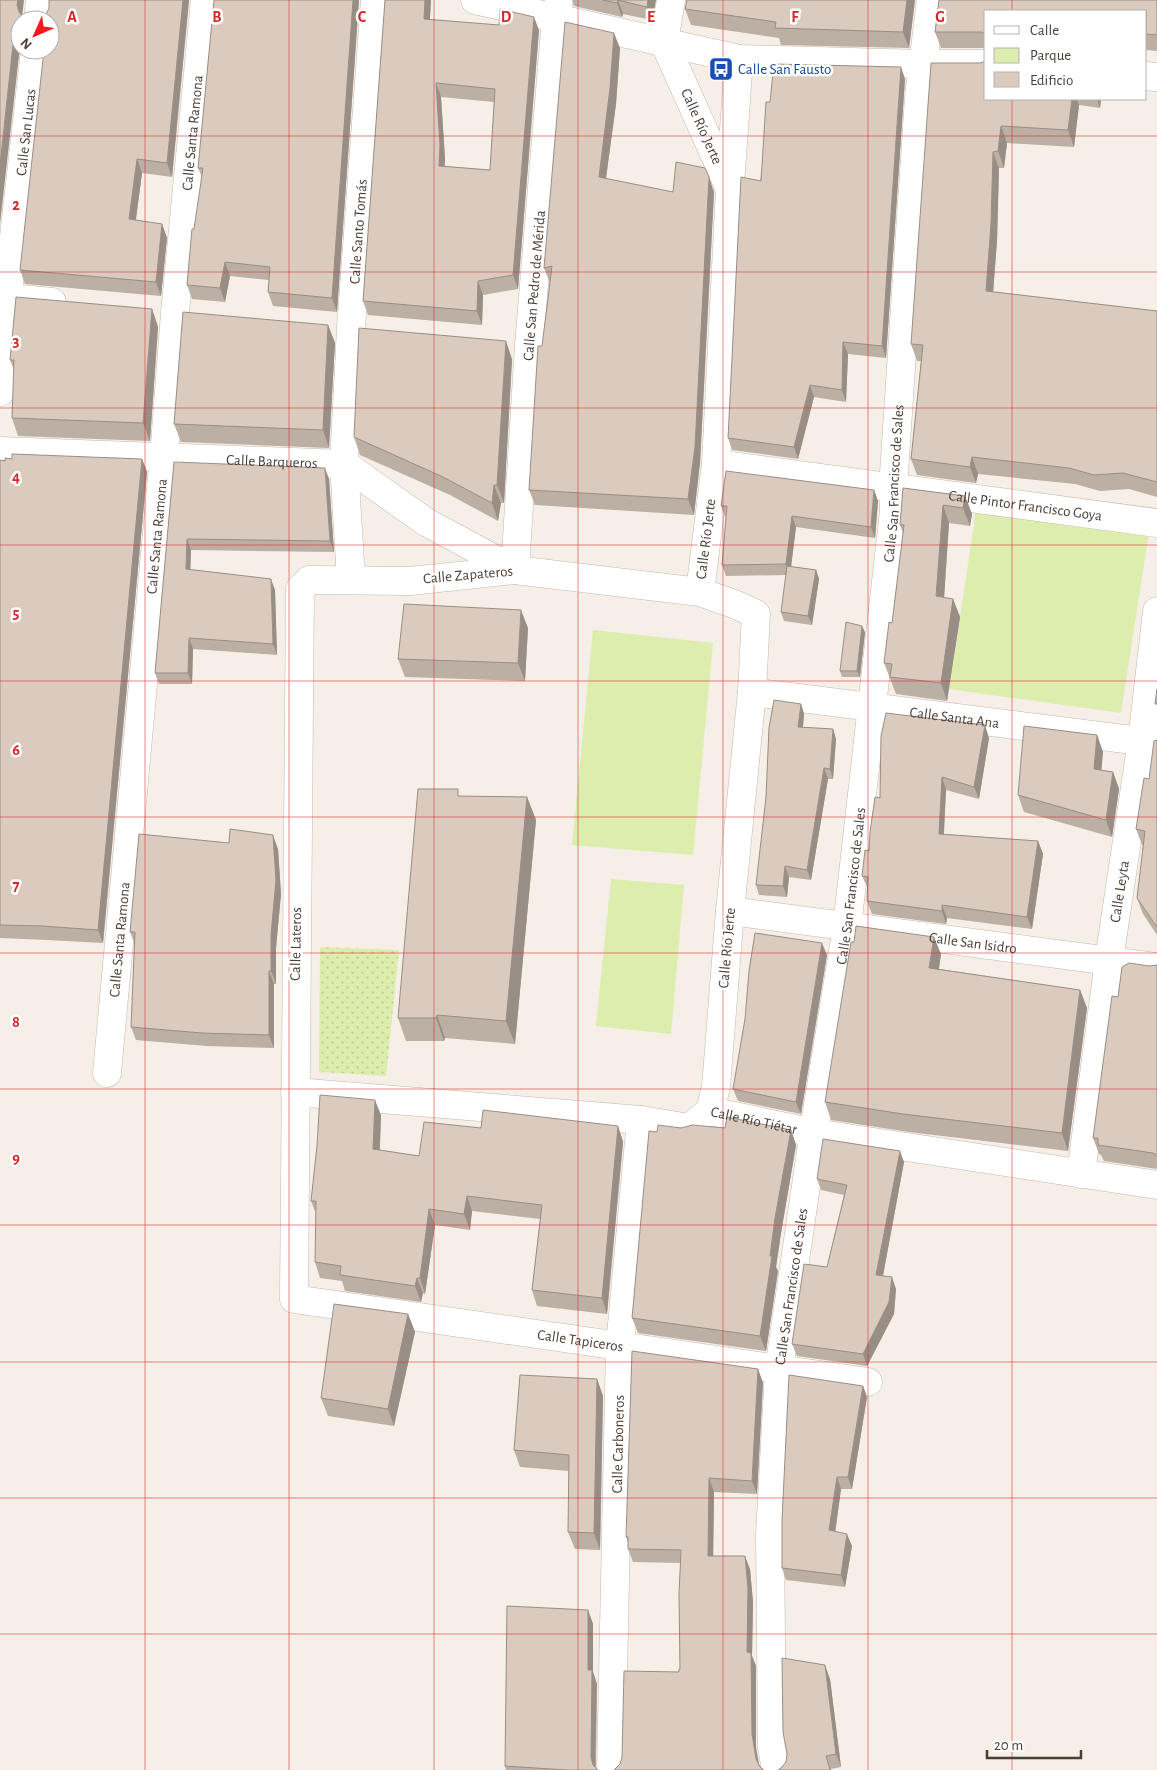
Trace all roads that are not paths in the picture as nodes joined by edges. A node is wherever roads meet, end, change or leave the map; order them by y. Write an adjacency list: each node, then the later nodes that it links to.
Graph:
1 (205, 0): 16 (street, Calle Santa Ramona)
2 (375, 0): 19 (street, Calle Santo Tomás)
3 (474, 0): 6 (street)
4 (670, 0): 7 (street)
5 (931, 0): 10 (street, Calle San Francisco de Sales)
6 (558, 10): 7 (street); 27 (street, Calle San Pedro de Mérida)
7 (664, 42): 8 (street); 12 (street, Calle Río Jerte)
8 (739, 59): 10 (street); 12 (street)
9 (34, 60): 13 (street, Calle San Lucas)
10 (923, 64): 11 (street); 25 (street, Calle San Francisco de Sales)
11 (984, 64)
12 (730, 189): 24 (street, Calle Río Jerte)
13 (4, 297): 14 (street); 20 (street, Calle San Lucas)
14 (79, 304)
15 (146, 310): 16 (street)
16 (175, 313): 17 (street); 22 (street, Calle Santa Ramona)
17 (204, 315)
18 (322, 326): 19 (street)
19 (361, 329): 23 (street, Calle Santo Tomás)
20 (0, 392)
21 (0, 451): 22 (street, Calle Barqueros)
22 (164, 457): 23 (street, Calle Barqueros); 39 (street, Calle Santa Ramona)
23 (344, 464): 27 (street); 28 (street, Calle Santo Tomás)
24 (716, 464): 25 (street, Calle Pintor Francisco Goya); 30 (street, Calle Río Jerte)
25 (893, 488): 26 (street, Calle Pintor Francisco Goya); 33 (street, Calle San Francisco de Sales)
26 (1157, 523)
27 (515, 570): 28 (street, Calle Zapateros); 30 (street, Calle Zapateros)
28 (351, 580): 29 (street, Calle Zapateros)
29 (300, 589): 40 (street, Calle Lateros)
30 (700, 592): 32 (street, Calle Río Jerte)
31 (1157, 610): 34 (street, Calle Leyta)
32 (752, 692): 33 (street, Calle Santa Ana); 35 (street, Calle Río Jerte)
33 (873, 708): 34 (street, Calle Santa Ana); 36 (street, Calle San Francisco de Sales)
34 (1150, 742): 37 (street, Calle Leyta)
35 (730, 911): 36 (street, Calle San Isidro); 41 (street, Calle Río Jerte)
36 (847, 927): 37 (street, Calle San Isidro); 43 (street, Calle San Francisco de Sales)
37 (1109, 960): 38 (street, Calle San Isidro); 44 (street, Calle Leyta)
38 (1157, 967)
39 (107, 1074)
40 (295, 1092): 42 (street, Calle Río Tiétar); 46 (street, Calle Lateros)
41 (710, 1111): 42 (street, Calle Río Tiétar); 43 (street, Calle Río Tiétar)
42 (641, 1120): 47 (street, Calle Carboneros)
43 (814, 1133): 44 (street, Calle Río Tiétar); 48 (street, Calle San Francisco de Sales)
44 (1082, 1174): 45 (street, Calle Río Tiétar)
45 (1157, 1185)
46 (294, 1299): 47 (street, Calle Tapiceros)
47 (620, 1346): 48 (street, Calle Tapiceros); 50 (street, Calle Carboneros)
48 (779, 1369): 49 (street, Calle Tapiceros); 51 (street, Calle San Francisco de Sales)
49 (868, 1382)
50 (611, 1770)
51 (776, 1770)

